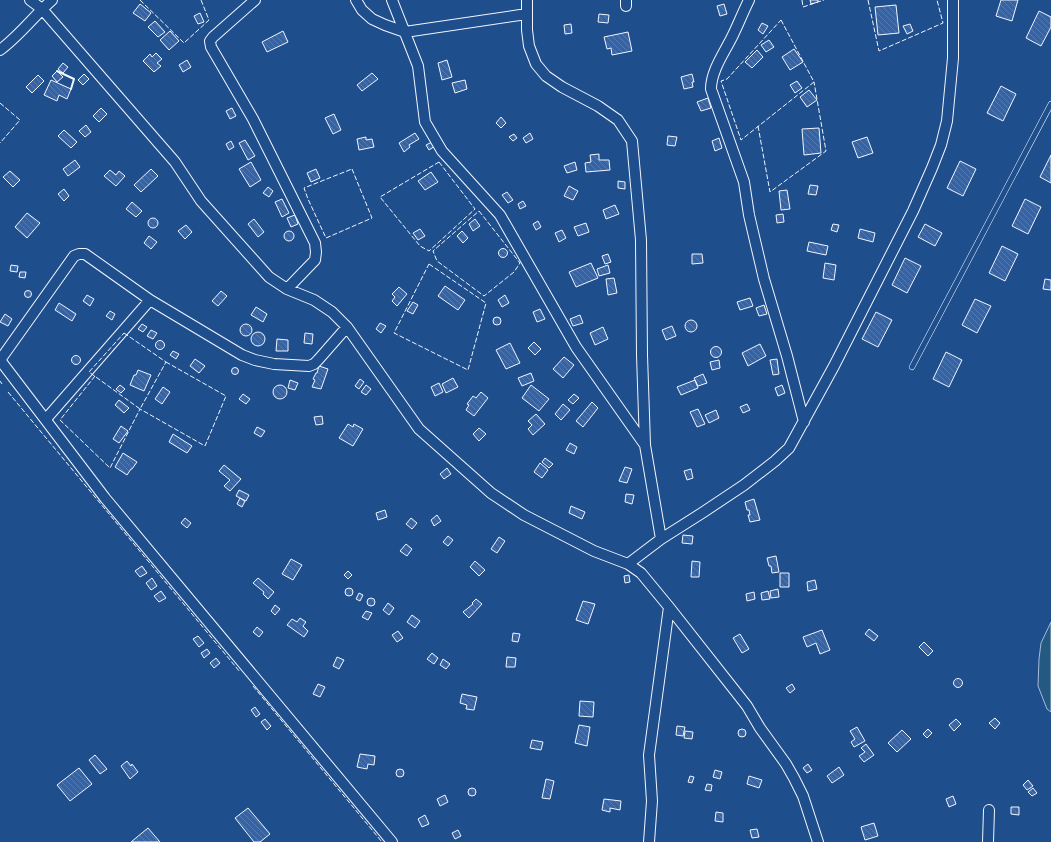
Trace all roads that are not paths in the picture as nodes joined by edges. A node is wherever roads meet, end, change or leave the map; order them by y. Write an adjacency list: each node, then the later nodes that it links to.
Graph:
1 (30, 0): 9 (street)
2 (52, 0): 9 (street)
3 (255, 0): 14 (street)
4 (356, 0): 11 (street)
5 (392, 0): 11 (street)
6 (527, 0): 10 (street)
7 (749, 0): 20 (street)
8 (953, 0): 20 (street)
9 (42, 9): 12 (street); 14 (street)
10 (527, 14): 11 (street); 21 (street)
11 (405, 32): 21 (street)
12 (0, 50)
13 (1051, 104): 18 (lane)
14 (286, 289): 16 (street)
15 (150, 300): 16 (street); 17 (street); 19 (street)
16 (347, 327): 23 (street)
17 (0, 360): 19 (street)
18 (912, 367)
19 (46, 419): 26 (street)
20 (804, 422): 22 (street)
21 (645, 445): 22 (street)
22 (661, 539): 23 (street)
23 (628, 564): 24 (street)
24 (669, 607): 27 (street); 28 (street)
25 (990, 810): 29 (street)
26 (392, 842)
27 (649, 842)
28 (818, 842)
29 (988, 842)

